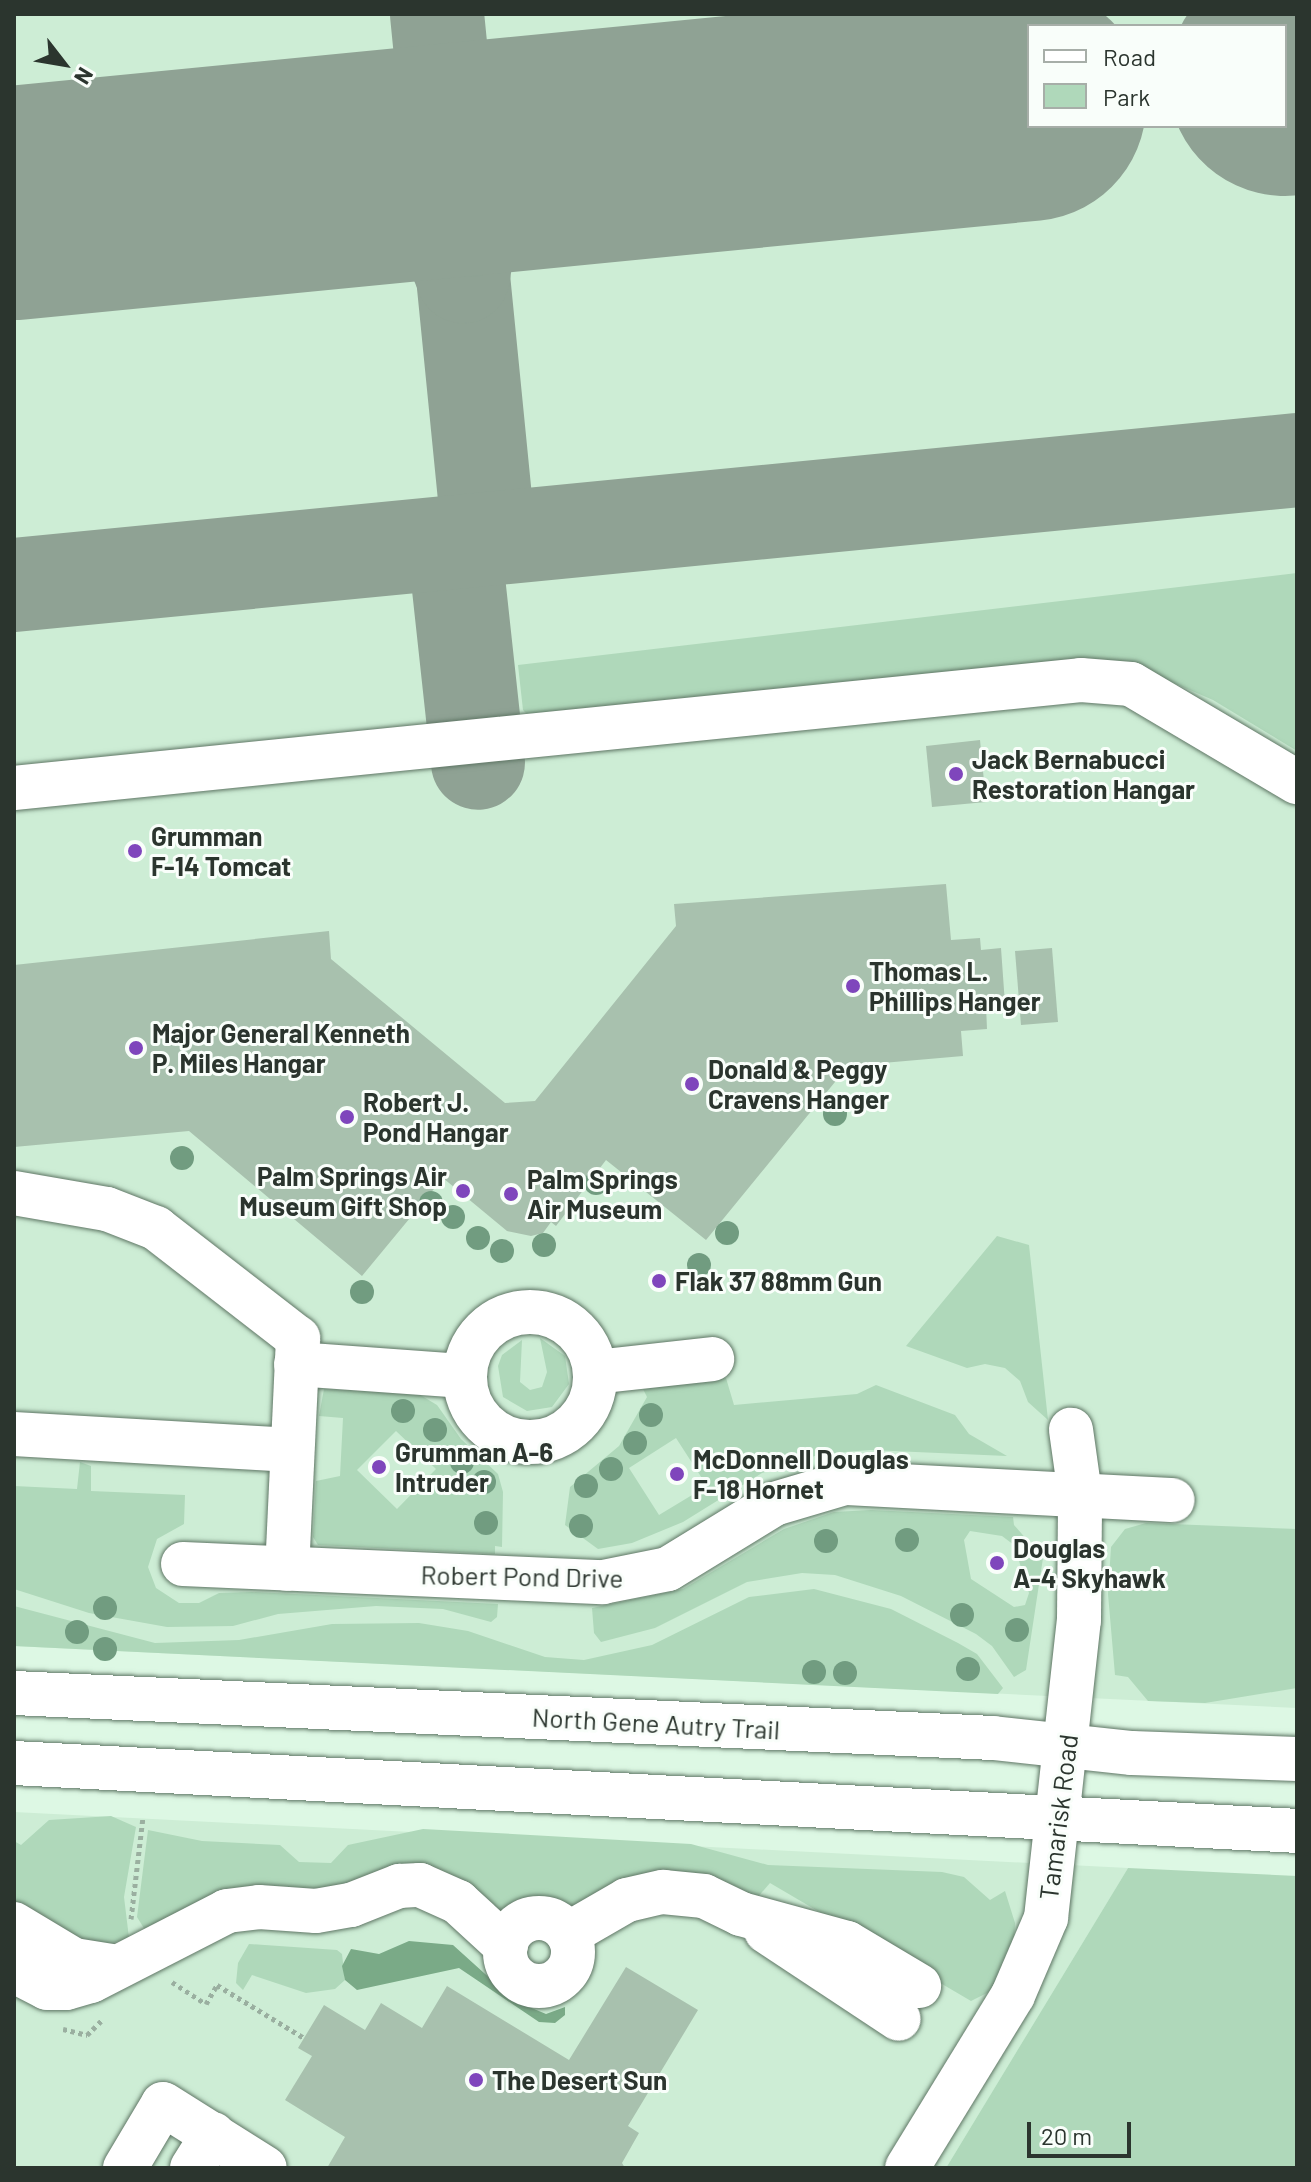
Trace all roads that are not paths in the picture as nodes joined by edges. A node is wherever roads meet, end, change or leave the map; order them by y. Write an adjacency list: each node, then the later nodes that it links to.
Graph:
1 (1297, 782): 2 (main road)
2 (14, 788)
3 (14, 1193): 5 (main road)
4 (712, 1359): 6 (main road)
5 (296, 1364): 7 (main road); 10 (main road)
6 (595, 1372): 7 (main road); 7 (main road)
7 (465, 1376)
8 (1071, 1430): 11 (main road, Tamarisk Road)
9 (14, 1434): 10 (main road)
10 (292, 1450): 14 (main road)
11 (1080, 1494): 12 (main road, Robert Pond Drive); 14 (main road, Robert Pond Drive); 16 (main road, Tamarisk Road)
12 (1173, 1500)
13 (183, 1564): 14 (main road, Robert Pond Drive)
14 (287, 1569)
15 (14, 1693): 16 (main road, North Gene Autry Trail)
16 (1067, 1746): 17 (main road, North Gene Autry Trail); 19 (main road, Tamarisk Road)
17 (1297, 1759)
18 (14, 1763): 19 (main road)
19 (1058, 1816): 20 (main road); 28 (main road, Tamarisk Road)
20 (1297, 1831)
21 (14, 1924): 22 (main road)
22 (124, 1951): 23 (main road); 24 (main road)
23 (14, 1971)
24 (909, 2003)
25 (202, 2151): 26 (main road); 27 (main road)
26 (125, 2168)
27 (265, 2168)
28 (907, 2168)

